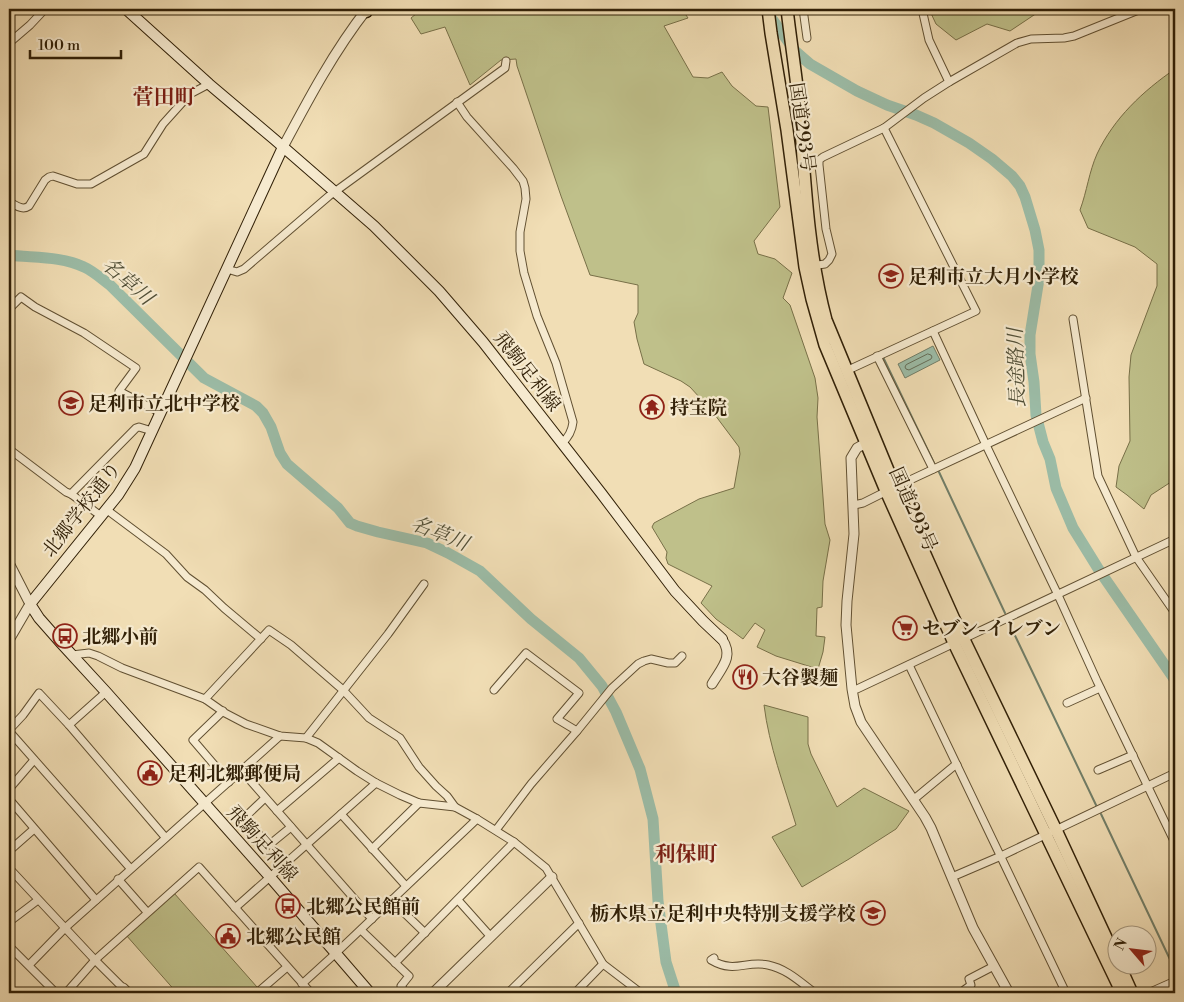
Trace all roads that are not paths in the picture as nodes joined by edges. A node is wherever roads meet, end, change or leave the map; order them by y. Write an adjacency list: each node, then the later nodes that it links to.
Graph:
1 (45, 9): 10 (street)
2 (126, 9): 13 (main road, 飛駒足利線)
3 (366, 9): 16 (street)
4 (768, 9): 19 (highway, 国道293号)
5 (786, 9): 19 (highway, 国道293号)
6 (803, 9): 9 (street)
7 (922, 9): 12 (street)
8 (1140, 9): 12 (street)
9 (807, 38)
10 (9, 43)
11 (506, 61): 14 (street)
12 (949, 82): 15 (street)
13 (209, 84): 16 (main road, 飛駒足利線); 18 (street)
14 (457, 102): 17 (street); 29 (street)
15 (884, 128): 19 (street); 23 (street)
16 (283, 147): 17 (main road, 飛駒足利線); 20 (main road)
17 (334, 192): 20 (street); 29 (main road, 飛駒足利線)
18 (9, 202)
19 (810, 266): 25 (highway, 国道293号); 30 (highway, 国道293号)
20 (227, 269): 27 (main road, 北郷学校通り)
21 (9, 309): 27 (street)
22 (1073, 319): 26 (street)
23 (933, 331): 24 (street); 31 (street)
24 (877, 356): 25 (street); 33 (street)
25 (846, 371): 34 (highway, 国道293号)
26 (1086, 398): 31 (street); 39 (street)
27 (160, 414): 28 (main road, 北郷学校通り)
28 (152, 431): 35 (street); 37 (main road, 北郷学校通り)
29 (562, 443): 46 (main road, 飛駒足利線)
30 (866, 443): 34 (highway, 国道293号); 36 (street)
31 (986, 445): 33 (street); 42 (street)
32 (9, 449): 35 (street)
33 (933, 470): 34 (street)
34 (891, 489): 36 (street); 48 (highway, 国道293号)
35 (71, 494): 37 (street)
36 (854, 505): 56 (street)
37 (104, 513): 43 (main road, 北郷学校通り); 45 (street)
38 (1175, 539): 39 (street)
39 (1136, 557): 42 (street); 44 (street)
40 (9, 563): 43 (street)
41 (424, 584): 54 (street)
42 (1058, 595): 48 (street); 53 (street)
43 (30, 604): 47 (street, 北郷学校通り); 49 (main road, 飛駒足利線)
44 (1175, 613)
45 (261, 638): 54 (street); 58 (street)
46 (722, 638): 52 (street)
47 (9, 640)
48 (958, 641): 51 (street); 89 (highway, 国道293号)
49 (72, 655): 57 (main road, 飛駒足利線); 58 (street)
50 (682, 656): 63 (street)
51 (909, 665): 56 (street); 69 (street)
52 (712, 684)
53 (1100, 688): 59 (street); 66 (street)
54 (343, 690): 65 (street); 82 (street)
55 (494, 690): 63 (street)
56 (852, 690): 79 (street)
57 (106, 692): 61 (street); 81 (main road, 飛駒足利線)
58 (205, 699): 60 (street)
59 (1067, 703)
60 (223, 711): 64 (street); 73 (street)
61 (69, 725): 62 (street); 90 (street)
62 (9, 730): 68 (street)
63 (577, 731): 88 (street)
64 (280, 736): 65 (street); 70 (street)
65 (306, 738): 67 (street)
66 (1133, 755): 71 (street); 75 (street)
67 (339, 758): 74 (street); 83 (street)
68 (34, 760): 76 (street); 98 (street)
69 (957, 765): 79 (street); 96 (street)
70 (242, 770): 73 (street); 77 (street)
71 (1098, 770)
72 (1175, 773): 75 (street)
73 (229, 782): 81 (street)
74 (376, 783): 80 (street); 84 (street)
75 (1148, 786): 89 (street); 92 (street)
76 (9, 789)
77 (265, 798): 83 (street); 86 (street)
78 (9, 799): 87 (street)
79 (913, 800): 102 (street)
80 (419, 803): 82 (street); 94 (street)
81 (204, 804): 90 (street); 100 (main road, 飛駒足利線)
82 (456, 807): 85 (street)
83 (277, 811): 86 (street)
84 (341, 814): 93 (street); 94 (street)
85 (478, 819): 88 (street); 105 (street)
86 (291, 827): 93 (street)
87 (34, 829): 95 (street); 107 (street)
88 (496, 830): 91 (street)
89 (1051, 832): 96 (street); 119 (highway, 国道293号); 147 (highway, 国道293号)
90 (166, 837): 98 (street)
91 (514, 842): 101 (street); 109 (street)
92 (1175, 843)
93 (306, 845): 100 (street); 112 (street)
94 (372, 849): 105 (street)
95 (9, 850)
96 (1001, 856): 102 (street); 146 (street)
97 (9, 868): 99 (street)
98 (130, 868): 103 (street)
99 (15, 875): 104 (street); 106 (street)
100 (270, 877): 110 (street); 121 (main road, 飛駒足利線)
101 (552, 877): 114 (street); 118 (street)
102 (952, 877): 127 (street)
103 (118, 879): 107 (street); 111 (street)
104 (9, 880)
105 (406, 886): 108 (street)
106 (38, 900): 113 (street); 115 (street)
107 (96, 900): 115 (street)
108 (391, 900): 112 (street); 117 (street)
109 (458, 900): 117 (street); 118 (street)
110 (235, 908): 111 (street); 128 (street)
111 (147, 912): 123 (street)
112 (372, 919): 116 (street)
113 (9, 922)
114 (579, 923): 125 (street); 140 (street)
115 (65, 928): 123 (street); 126 (street)
116 (360, 930): 121 (street); 124 (street)
117 (425, 933): 124 (street)
118 (491, 937): 134 (street)
119 (1106, 939)
120 (9, 946): 126 (street)
121 (336, 953): 131 (street); 138 (main road, 飛駒足利線)
122 (714, 958): 143 (street)
123 (94, 960): 132 (street); 136 (street)
124 (395, 963): 139 (street)
125 (603, 964): 141 (street); 142 (street)
126 (29, 965): 135 (street)
127 (994, 966): 144 (street); 145 (street)
128 (288, 967): 131 (street); 137 (street)
129 (1123, 974): 148 (highway)
130 (1175, 980): 149 (street)
131 (302, 984): 133 (street)
132 (125, 990)
133 (307, 992)
134 (438, 992)
135 (56, 993)
136 (66, 993)
137 (257, 993)
138 (370, 993)
139 (406, 993)
140 (508, 993)
141 (575, 993)
142 (641, 993)
143 (814, 993)
144 (960, 993)
145 (1009, 993)
146 (1066, 993)
147 (1122, 993)
148 (1132, 993)
149 (1148, 993)

